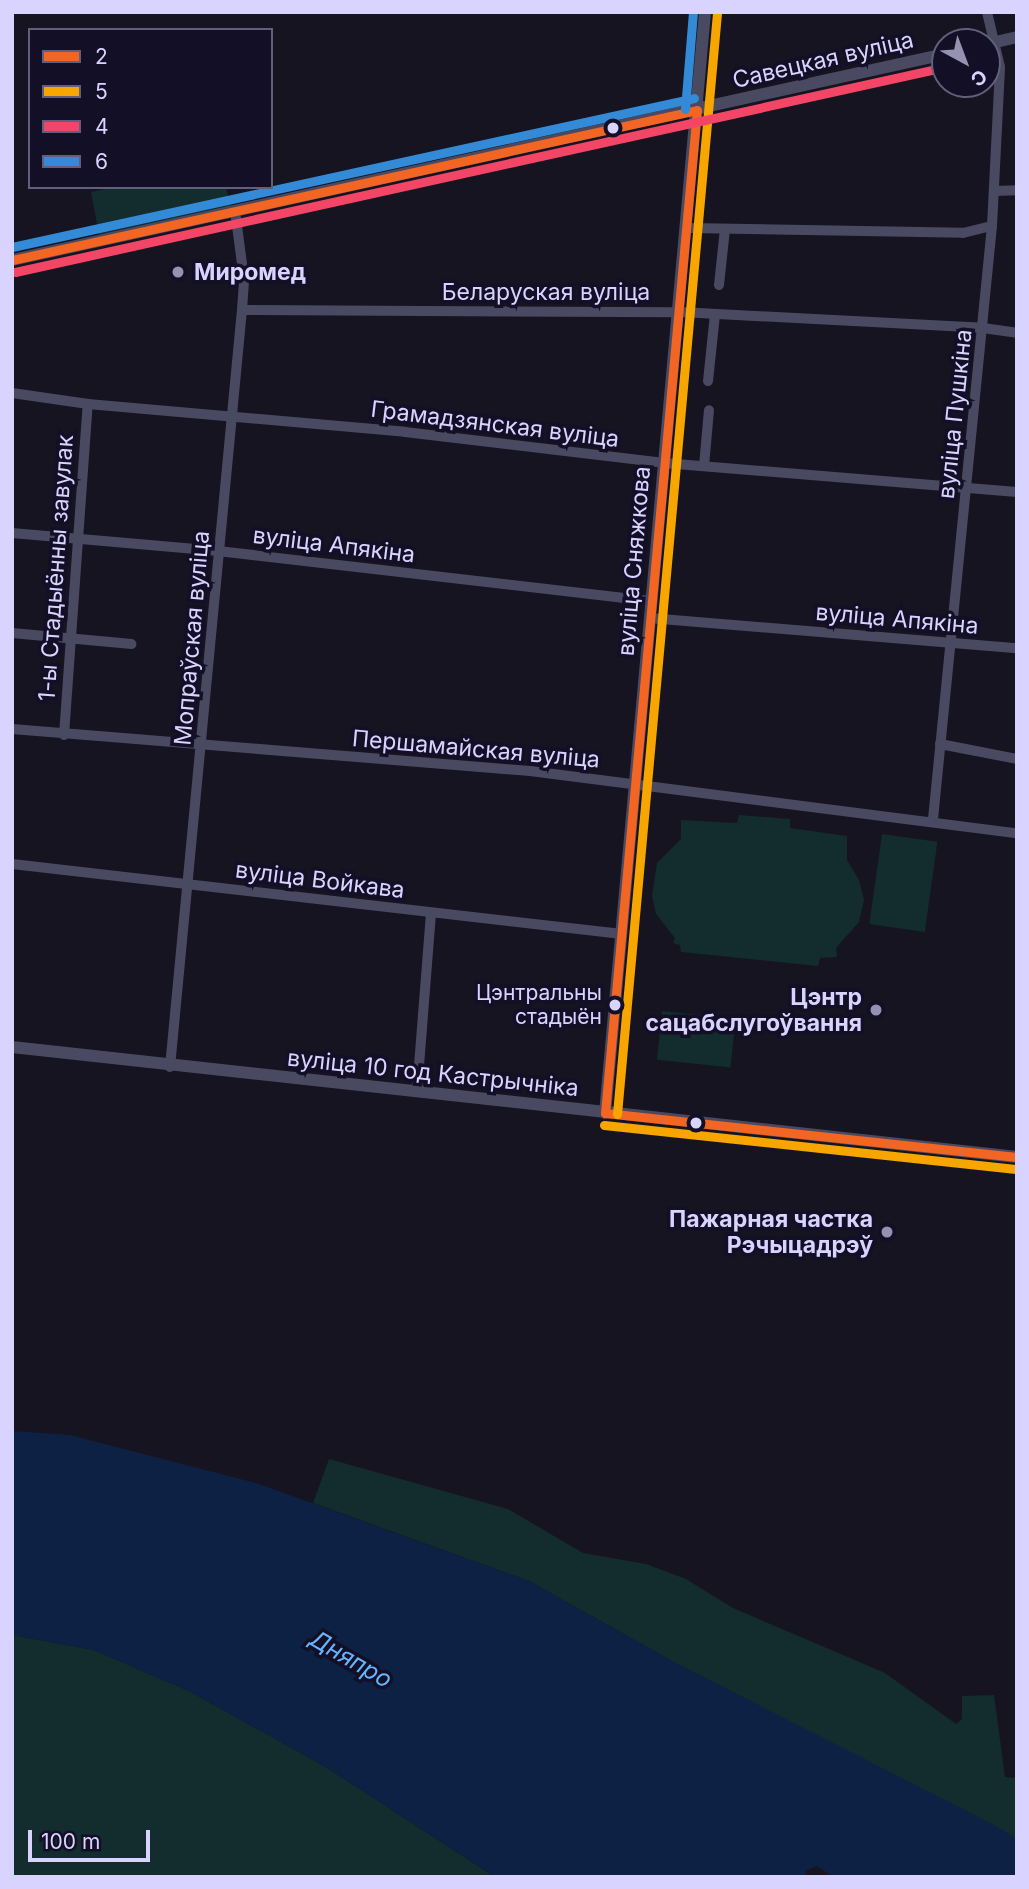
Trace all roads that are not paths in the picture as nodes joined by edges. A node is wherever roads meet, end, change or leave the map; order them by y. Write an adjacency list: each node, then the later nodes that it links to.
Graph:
1 (705, 12): 4 (street, вуліца Сняжкова)
2 (931, 57): 4 (street, Савецкая вуліца)
3 (998, 98): 6 (street, вуліца Пушкіна)
4 (697, 110): 7 (street, Савецкая вуліца); 9 (street, вуліца Сняжкова)
5 (1017, 190): 6 (street)
6 (994, 191): 8 (street, вуліца Пушкіна)
7 (235, 211): 11 (street, Савецкая вуліца); 13 (street, Мопраўская вуліца)
8 (992, 226): 10 (street); 16 (street, вуліца Пушкіна)
9 (687, 228): 10 (street); 14 (street, вуліца Сняжкова)
10 (725, 229): 12 (street)
11 (12, 260)
12 (719, 285)
13 (242, 310): 14 (street, Беларуская вуліца); 22 (street, Мопраўская вуліца)
14 (680, 312): 15 (street, Беларуская вуліца); 23 (street, вуліца Сняжкова)
15 (715, 314): 16 (street, Беларуская вуліца); 18 (street)
16 (983, 328): 17 (street, Беларуская вуліца); 25 (street, вуліца Пушкіна)
17 (1017, 333)
18 (708, 381)
19 (12, 393): 20 (street, Грамадзянская вуліца)
20 (88, 404): 22 (street, Грамадзянская вуліца); 28 (street, 1-ы Стадыённы завулак)
21 (709, 410): 24 (street)
22 (231, 416): 23 (street, Грамадзянская вуліца); 29 (street, Мопраўская вуліца)
23 (664, 463): 24 (street, Грамадзянская вуліца); 30 (street, вуліца Сняжкова)
24 (704, 466): 25 (street, Грамадзянская вуліца)
25 (967, 487): 26 (street, Грамадзянская вуліца); 34 (street, вуліца Пушкіна)
26 (1017, 492)
27 (12, 533): 28 (street, вуліца Апякіна)
28 (77, 538): 29 (street, вуліца Апякіна); 33 (street, 1-ы Стадыённы завулак)
29 (218, 551): 30 (street, вуліца Апякіна); 40 (street, Мопраўская вуліца)
30 (650, 601): 31 (street, вуліца Сняжкова)
31 (649, 618): 34 (street, вуліца Апякіна); 42 (street, вуліца Сняжкова)
32 (12, 633): 33 (street)
33 (68, 639): 35 (street); 38 (street, 1-ы Стадыённы завулак)
34 (951, 643): 36 (street, вуліца Апякіна); 39 (street, вуліца Пушкіна)
35 (131, 644)
36 (1017, 648)
37 (12, 729): 38 (street, Першамайская вуліца)
38 (64, 735): 40 (street, Першамайская вуліца)
39 (940, 744): 41 (street); 43 (street, вуліца Пушкіна)
40 (203, 745): 42 (street, Першамайская вуліца); 46 (street, Мопраўская вуліца)
41 (1017, 759)
42 (636, 788): 43 (street, Першамайская вуліца); 48 (street, вуліца Сняжкова)
43 (933, 819): 44 (street, Першамайская вуліца)
44 (1017, 833)
45 (12, 864): 46 (street, вуліца Войкава)
46 (191, 884): 47 (street, вуліца Войкава); 50 (street, Мопраўская вуліца)
47 (431, 914): 48 (street, вуліца Войкава); 51 (street)
48 (622, 934): 52 (street, вуліца Сняжкова)
49 (12, 1047): 50 (street, вуліца 10 год Кастрычніка)
50 (170, 1067): 51 (street, вуліца 10 год Кастрычніка)
51 (417, 1091): 52 (street, вуліца 10 год Кастрычніка)
52 (605, 1113): 53 (street, вуліца 10 год Кастрычніка)
53 (1017, 1157)

